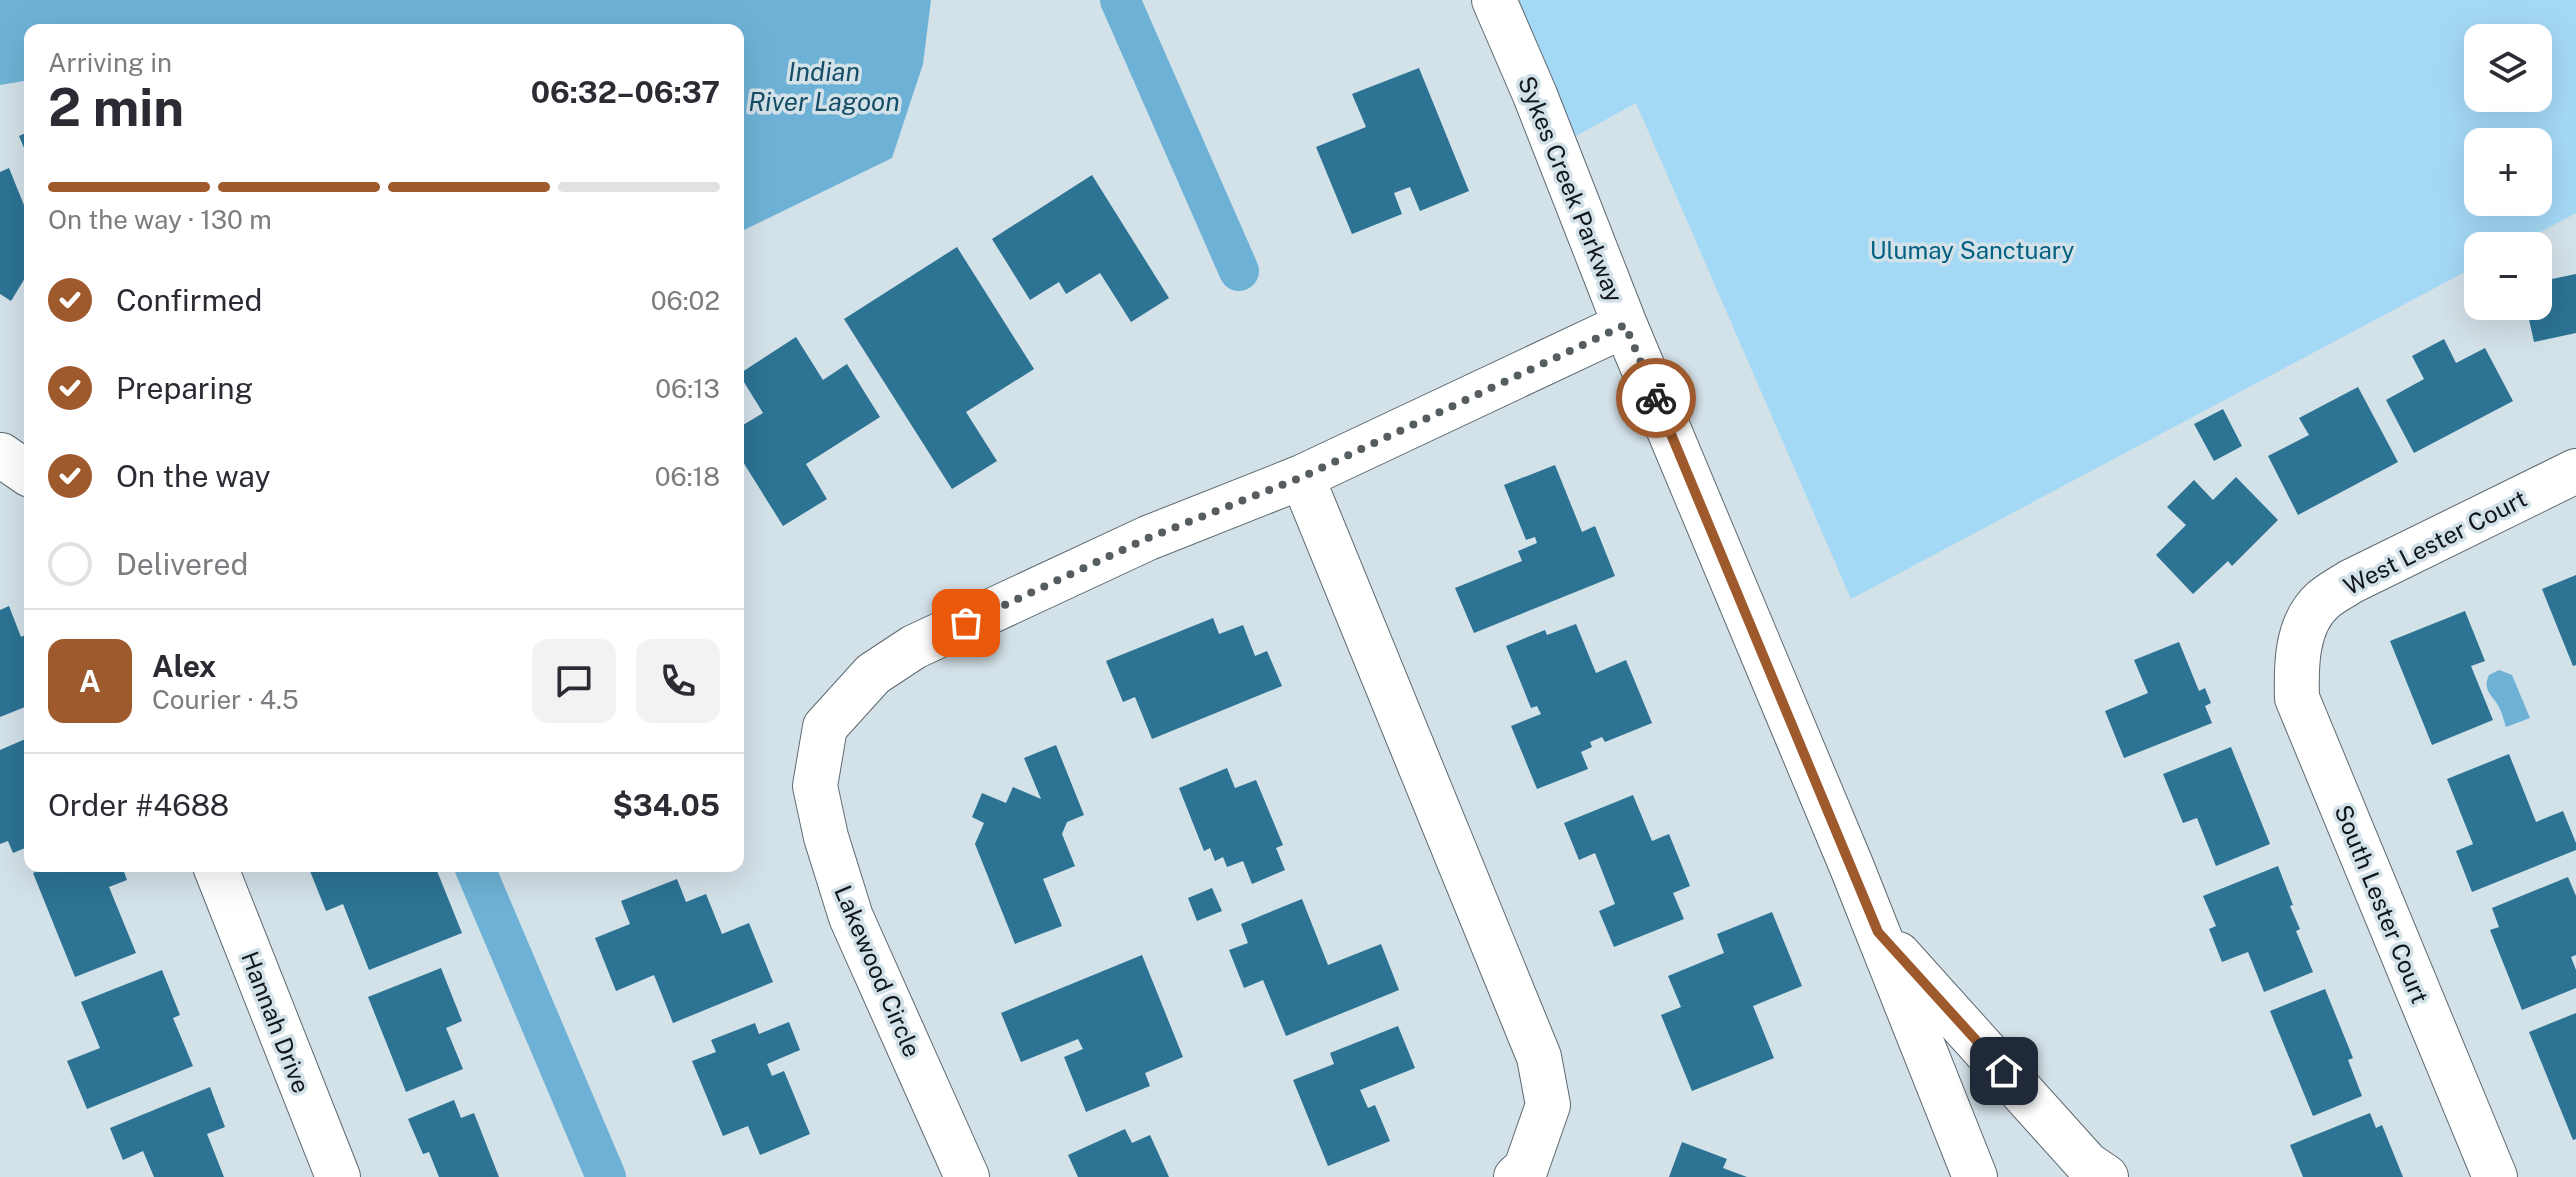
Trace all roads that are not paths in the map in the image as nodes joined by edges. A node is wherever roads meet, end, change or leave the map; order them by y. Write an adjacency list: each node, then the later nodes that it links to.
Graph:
1 (1494, 0): 2 (street, Sykes Creek Parkway)
2 (1625, 325): 4 (street, Lakewood Circle); 7 (street, Sykes Creek Parkway)
3 (2576, 471): 5 (street, West Lester Court)
4 (1302, 477): 9 (street, Lakewood Circle); 10 (street)
5 (2305, 626): 13 (street, South Lester Court)
6 (217, 872): 8 (street, Hannah Drive)
7 (1878, 932): 11 (street, Sykes Creek Parkway); 12 (street)
8 (338, 1177)
9 (967, 1177)
10 (1516, 1177)
11 (1975, 1177)
12 (2106, 1177)
13 (2495, 1177)

